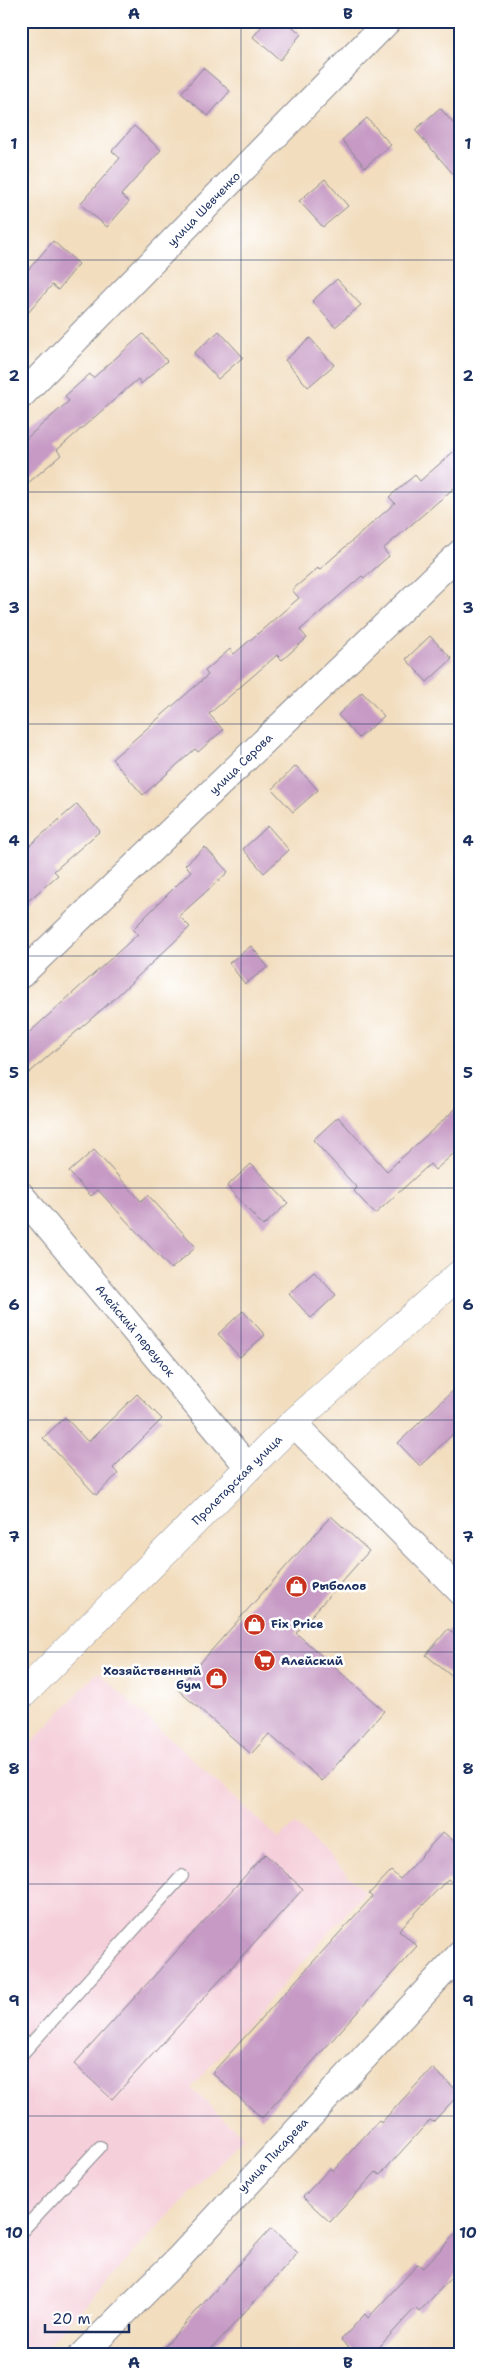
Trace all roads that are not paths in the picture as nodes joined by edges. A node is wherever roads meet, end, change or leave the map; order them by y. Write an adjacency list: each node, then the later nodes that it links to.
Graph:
1 (388, 21): 2 (street, улица Шевченко)
2 (21, 396)
3 (461, 552): 4 (street, улица Серова)
4 (21, 975)
5 (21, 1195): 8 (street, Алейский переулок)
6 (461, 1273): 7 (main road, Пролетарская улица)
7 (293, 1423): 8 (main road, Пролетарская улица); 9 (street)
8 (249, 1468): 10 (main road, Пролетарская улица)
9 (461, 1592)
10 (21, 1696)
11 (182, 1876): 13 (lane)
12 (461, 1953): 16 (street, улица Писарева)
13 (21, 2055)
14 (100, 2147): 15 (lane)
15 (21, 2232)
16 (82, 2355)

